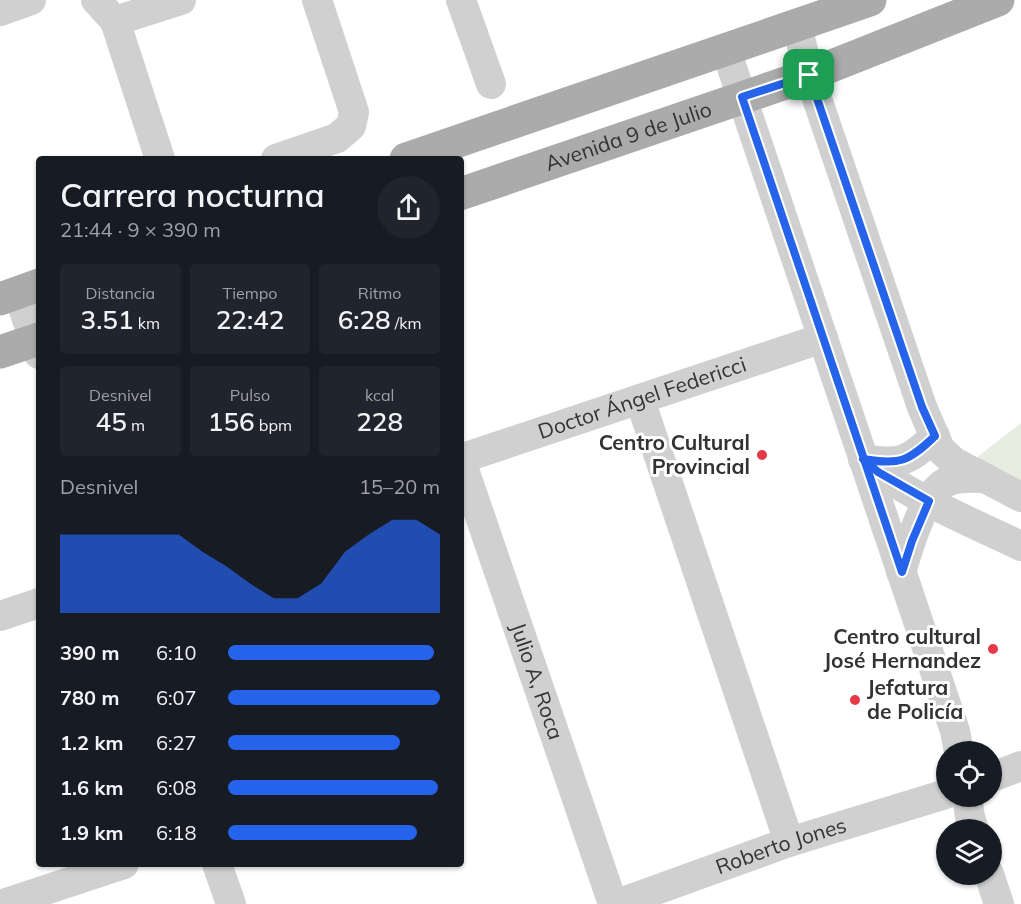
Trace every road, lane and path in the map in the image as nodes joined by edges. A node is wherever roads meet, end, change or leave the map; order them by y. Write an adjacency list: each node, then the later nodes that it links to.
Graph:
1 (31, 0): 8 (street)
2 (181, 0): 7 (street)
3 (317, 0): 15 (street)
4 (461, 0): 12 (street)
5 (870, 0): 9 (main road)
6 (998, 0): 11 (main road, Avenida 9 de Julio)
7 (105, 10): 14 (street)
8 (0, 11)
9 (797, 25): 10 (main road); 11 (street)
10 (726, 50): 13 (street); 16 (main road)
11 (809, 75): 13 (main road, Avenida 9 de Julio); 24 (street)
12 (491, 84)
13 (742, 97): 17 (main road, Avenida 9 de Julio); 19 (street)
14 (159, 156)
15 (285, 156)
16 (415, 156)
17 (464, 193)
18 (19, 292): 20 (street)
19 (824, 338): 23 (street, Doctor Ángel Federicci); 26 (street)
20 (36, 341)
21 (36, 344): 22 (main road)
22 (0, 352)
23 (640, 400): 25 (street, Doctor Ángel Federicci); 39 (street)
24 (938, 443): 26 (street); 28 (street)
25 (464, 457)
26 (863, 459): 30 (street); 32 (street)
27 (464, 467): 45 (street, Julio A, Roca)
28 (985, 478): 29 (street); 30 (street)
29 (1021, 497)
30 (929, 501): 31 (street); 32 (street)
31 (1021, 546)
32 (902, 572): 35 (street)
33 (36, 604): 34 (street)
34 (0, 616)
35 (957, 741)
36 (1021, 766): 37 (street)
37 (1002, 773)
38 (936, 797): 39 (street, Roberto Jones)
39 (789, 842): 45 (street, Roberto Jones)
40 (115, 867): 43 (street)
41 (218, 867): 44 (street)
42 (993, 885): 46 (street)
43 (3, 904)
44 (231, 904)
45 (615, 904)
46 (999, 904)

